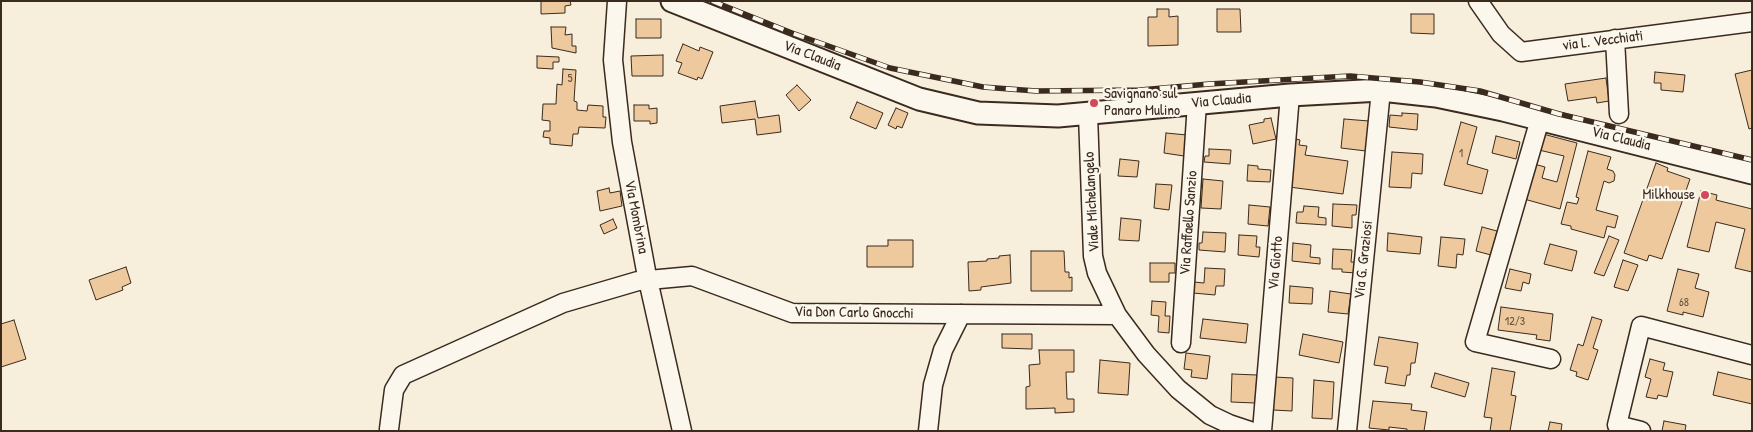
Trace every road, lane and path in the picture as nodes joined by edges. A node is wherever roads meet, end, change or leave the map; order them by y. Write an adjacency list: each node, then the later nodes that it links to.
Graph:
1 (616, 1): 13 (street, Via Mombrina)
2 (672, 1): 9 (main road, Via Claudia)
3 (1478, 1): 5 (street, via L. Vecchiati)
4 (1752, 22): 5 (street, via L. Vecchiati)
5 (1615, 39): 10 (street)
6 (1381, 90): 7 (main road, Via Claudia); 11 (main road, Via Claudia); 24 (street, Via G. Graziosi)
7 (1290, 95): 8 (main road, Via Claudia); 23 (street, Via Giotto)
8 (1197, 103): 9 (main road, Via Claudia); 16 (street, Via Raffaello Sanzio)
9 (1088, 114): 15 (street, Viale Michelangelo)
10 (1619, 114)
11 (1540, 119): 12 (main road, Via Claudia); 18 (street)
12 (1752, 173)
13 (648, 275): 14 (street, Via Don Carlo Gnocchi); 19 (street, Via Don Carlo Gnocchi); 20 (street, Via Mombrina)
14 (961, 314): 15 (street, Via Don Carlo Gnocchi); 21 (street)
15 (1117, 315): 22 (street, Viale Michelangelo)
16 (1181, 343)
17 (1752, 356): 25 (street)
18 (1551, 359)
19 (389, 429)
20 (682, 431)
21 (928, 431)
22 (1250, 431)
23 (1262, 431)
24 (1347, 431)
25 (1641, 431)

